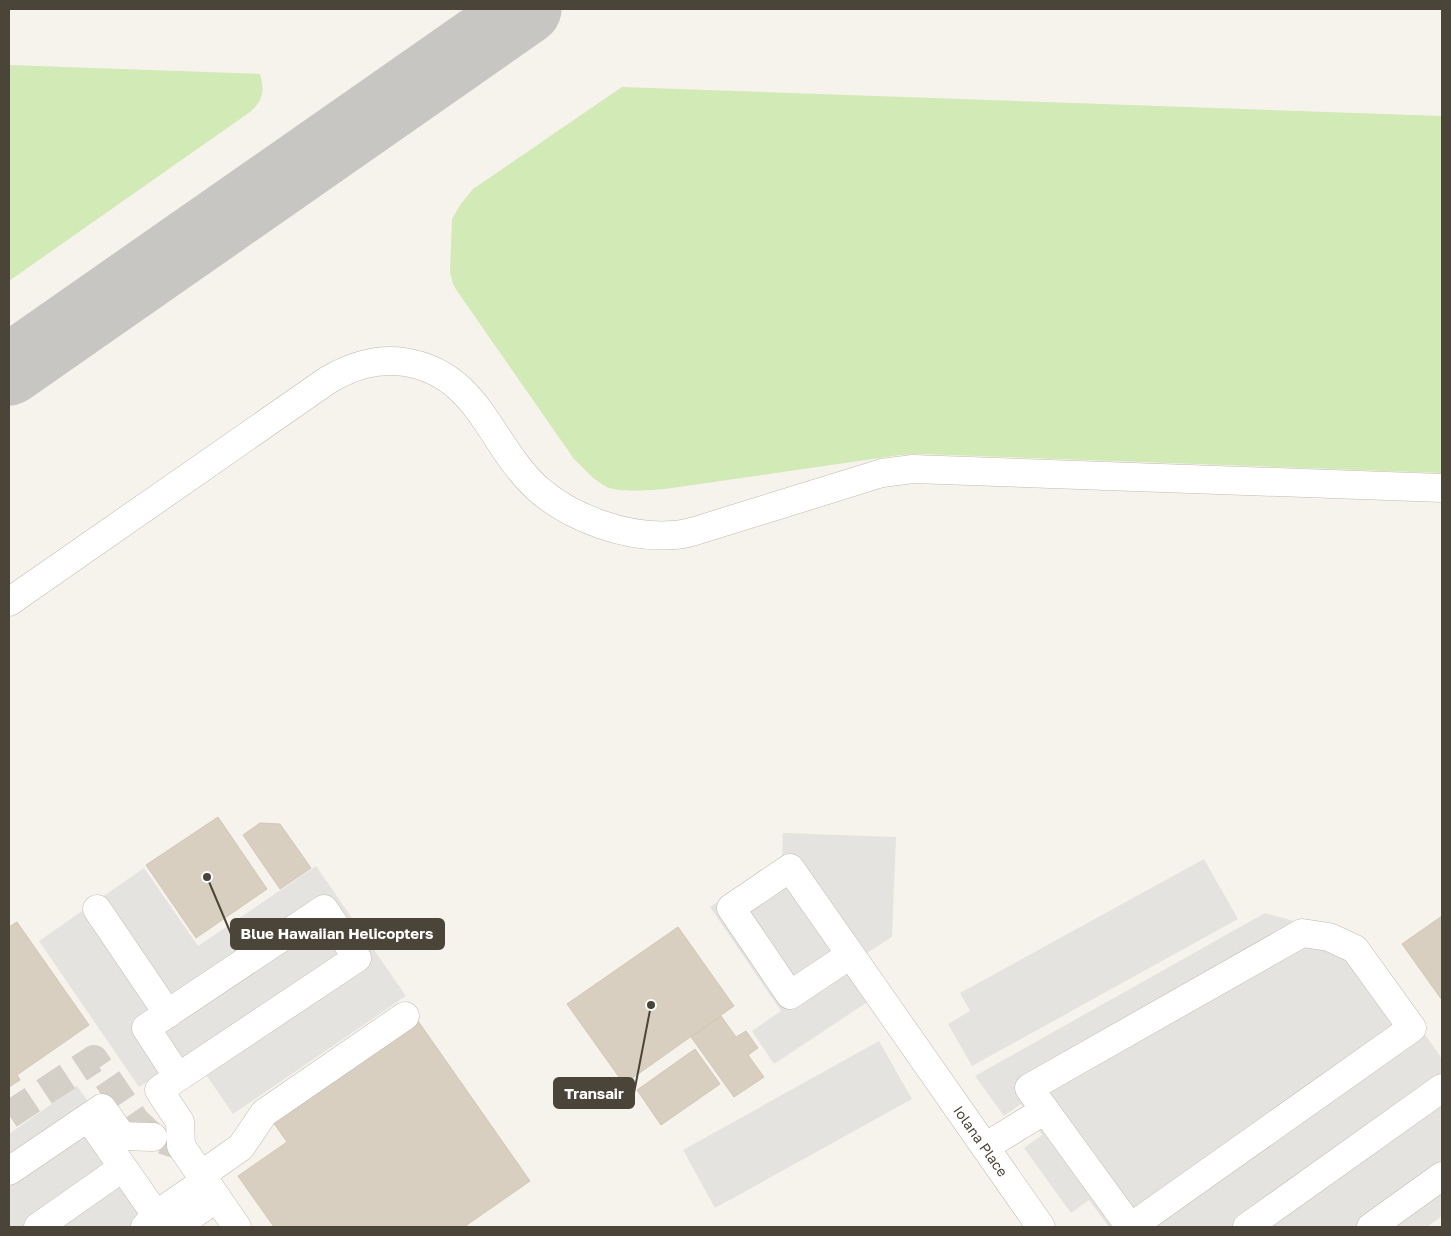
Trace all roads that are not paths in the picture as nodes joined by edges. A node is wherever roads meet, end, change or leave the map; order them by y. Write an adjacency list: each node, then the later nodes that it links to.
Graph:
1 (1442, 488): 2 (street)
2 (9, 602)
3 (97, 909): 5 (street)
4 (850, 954): 4 (street, Iolana Place); 12 (street, Iolana Place)
5 (168, 1014): 7 (street); 7 (street)
6 (406, 1016): 16 (street)
7 (178, 1077): 16 (street)
8 (1442, 1088): 22 (street)
9 (1045, 1110): 12 (street); 18 (street); 18 (street)
10 (89, 1117): 11 (street); 13 (street); 14 (street)
11 (152, 1137)
12 (986, 1148): 21 (street, Iolana Place)
13 (122, 1168): 17 (street); 19 (street)
14 (9, 1171)
15 (1442, 1176): 23 (street)
16 (207, 1185): 17 (street); 20 (street)
17 (158, 1223)
18 (1126, 1226)
19 (38, 1227)
20 (237, 1227)
21 (1041, 1227)
22 (1248, 1227)
23 (1370, 1227)

